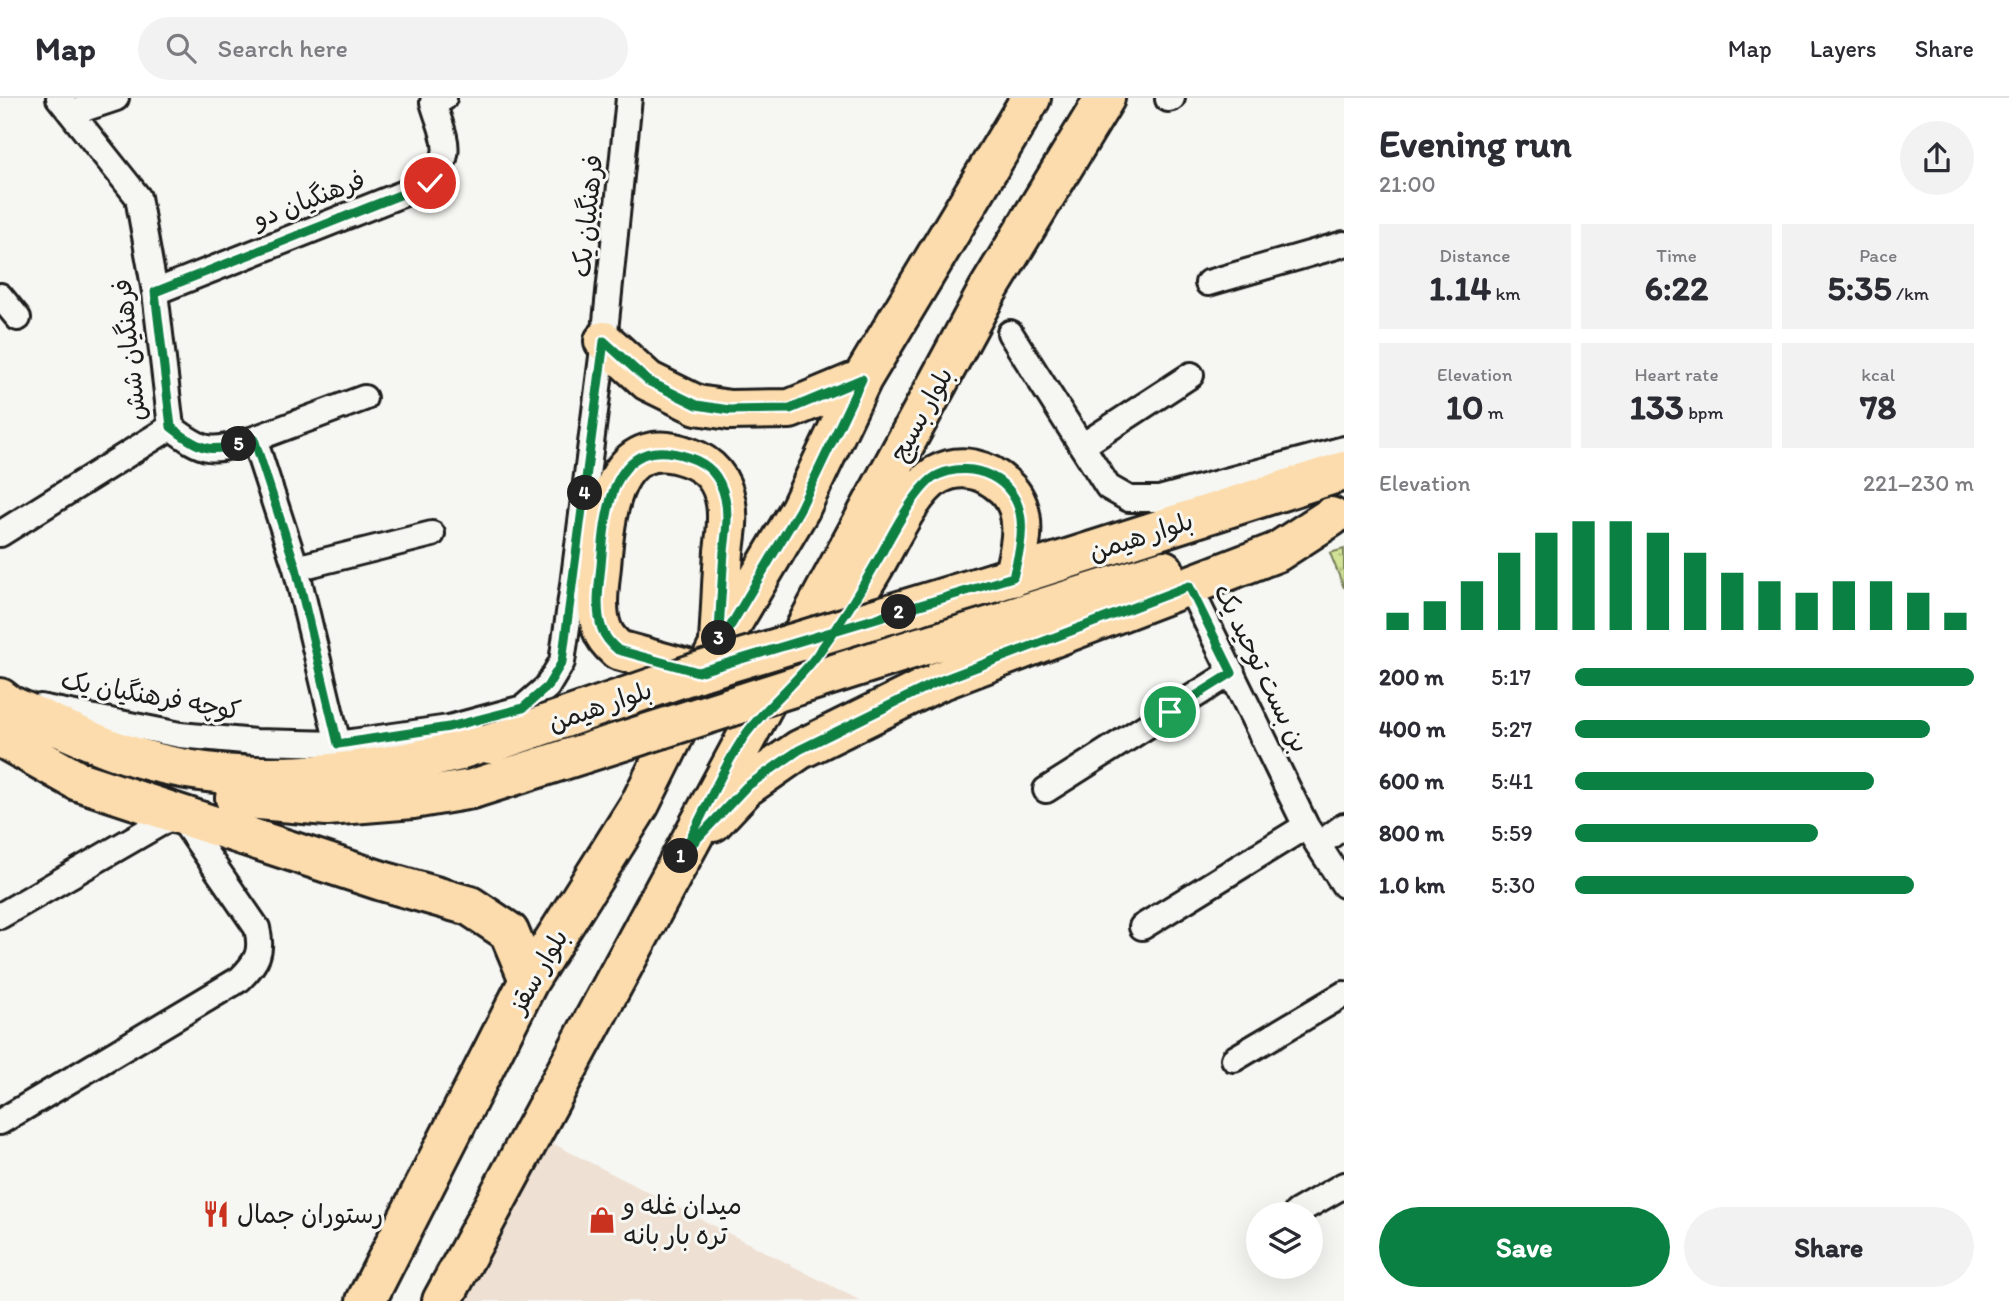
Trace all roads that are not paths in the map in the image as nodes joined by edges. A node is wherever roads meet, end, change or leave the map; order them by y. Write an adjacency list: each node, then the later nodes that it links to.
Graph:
1 (116, 98): 6 (street)
2 (629, 98): 13 (street, فرهنگیان یک)
3 (1031, 98): 15 (main road)
4 (1105, 98): 31 (main road, بلوار بسیج)
5 (436, 99): 9 (street, فرهنگیان دو)
6 (65, 105): 9 (street, فرهنگیان شش)
7 (1344, 244): 8 (street)
8 (1208, 283)
9 (155, 292): 17 (street, فرهنگیان شش)
10 (0, 296): 11 (street)
11 (18, 318)
12 (1010, 333): 19 (street)
13 (604, 341): 15 (main road); 32 (street, کوچه فرهنگیان یک)
14 (1191, 375): 19 (street)
15 (862, 379): 28 (main road)
16 (364, 398): 18 (street)
17 (171, 427): 18 (street); 23 (street, فرهنگیان شش)
18 (254, 439): 25 (street)
19 (1082, 446): 20 (street)
20 (1344, 449)
21 (1344, 471): 26 (main road, بلوار هیمن)
22 (1338, 515): 27 (main road); 30 (main road, بلوار هیمن, bridge)
23 (0, 534)
24 (432, 534): 25 (street)
25 (296, 568): 32 (street)
26 (1004, 580): 28 (main road, بلوار هیمن, bridge); 31 (main road)
27 (1189, 586): 29 (street, بن بست توحید یک); 37 (main road)
28 (708, 659): 28 (main road); 30 (main road, بلوار هیمن, bridge); 41 (main road, بلوار سقز)
29 (1232, 673): 33 (street); 36 (street, بن بست توحید یک)
30 (5, 721): 32 (street, کوچه فرهنگیان یک); 34 (main road)
31 (746, 734): 37 (main road)
32 (338, 744)
33 (1046, 790)
34 (178, 813): 39 (street); 41 (main road); 44 (street)
35 (1344, 826): 36 (street)
36 (1312, 835): 38 (street, بن بست توحید یک); 40 (street)
37 (681, 856): 48 (main road)
38 (1344, 885)
39 (0, 916)
40 (1142, 927)
41 (529, 980): 47 (main road, بلوار سقز)
42 (1344, 994): 43 (street)
43 (1234, 1059)
44 (0, 1122)
45 (1344, 1185): 46 (street)
46 (1314, 1202)
47 (366, 1301)
48 (442, 1301)

